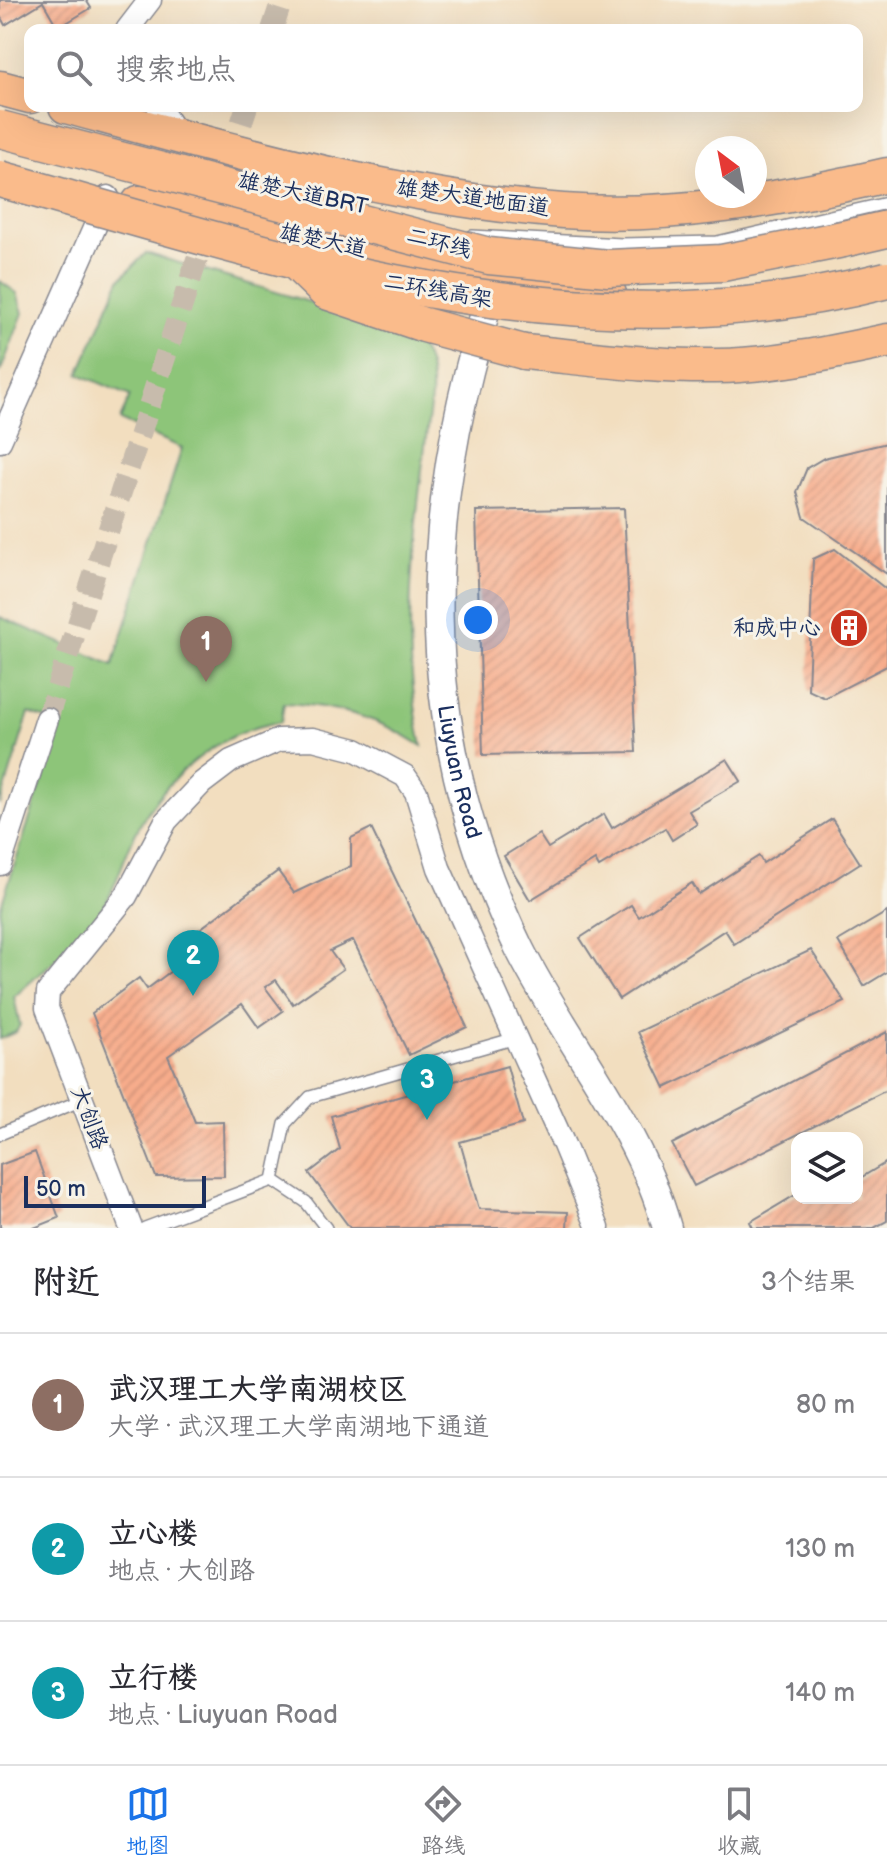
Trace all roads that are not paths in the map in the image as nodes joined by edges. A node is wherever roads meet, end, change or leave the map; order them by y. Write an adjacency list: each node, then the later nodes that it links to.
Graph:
1 (150, 0): 3 (street)
2 (163, 0): 4 (street)
3 (132, 24)
4 (151, 24)
5 (0, 88): 6 (main road)
6 (24, 94)
7 (88, 112): 10 (main road, 雄楚大道地面道)
8 (162, 112): 10 (street)
9 (0, 129): 17 (highway, 二环线, bridge)
10 (178, 136): 13 (main road, 雄楚大道地面道)
11 (0, 143): 16 (lane, 雄楚大道BRT)
12 (0, 165): 15 (main road, 雄楚大道)
13 (887, 175)
14 (0, 179): 18 (highway, 二环线高架, bridge)
15 (108, 197): 20 (main road, 雄楚大道); 23 (street)
16 (887, 203)
17 (887, 229)
18 (296, 263): 21 (highway, 二环线高架, bridge); 22 (main road, bridge)
19 (887, 263): 20 (main road, 雄楚大道)
20 (496, 277): 34 (street, Liuyuan Road)
21 (887, 280)
22 (887, 341)
23 (0, 441)
24 (47, 719): 25 (street)
25 (0, 864)
26 (516, 1038): 27 (street, 大创路); 29 (lane); 33 (street)
27 (82, 1100): 28 (lane); 30 (street, 大创路)
28 (0, 1134)
29 (273, 1180): 31 (lane); 32 (lane)
30 (131, 1228)
31 (145, 1228)
32 (326, 1228)
33 (598, 1228)
34 (667, 1228)

